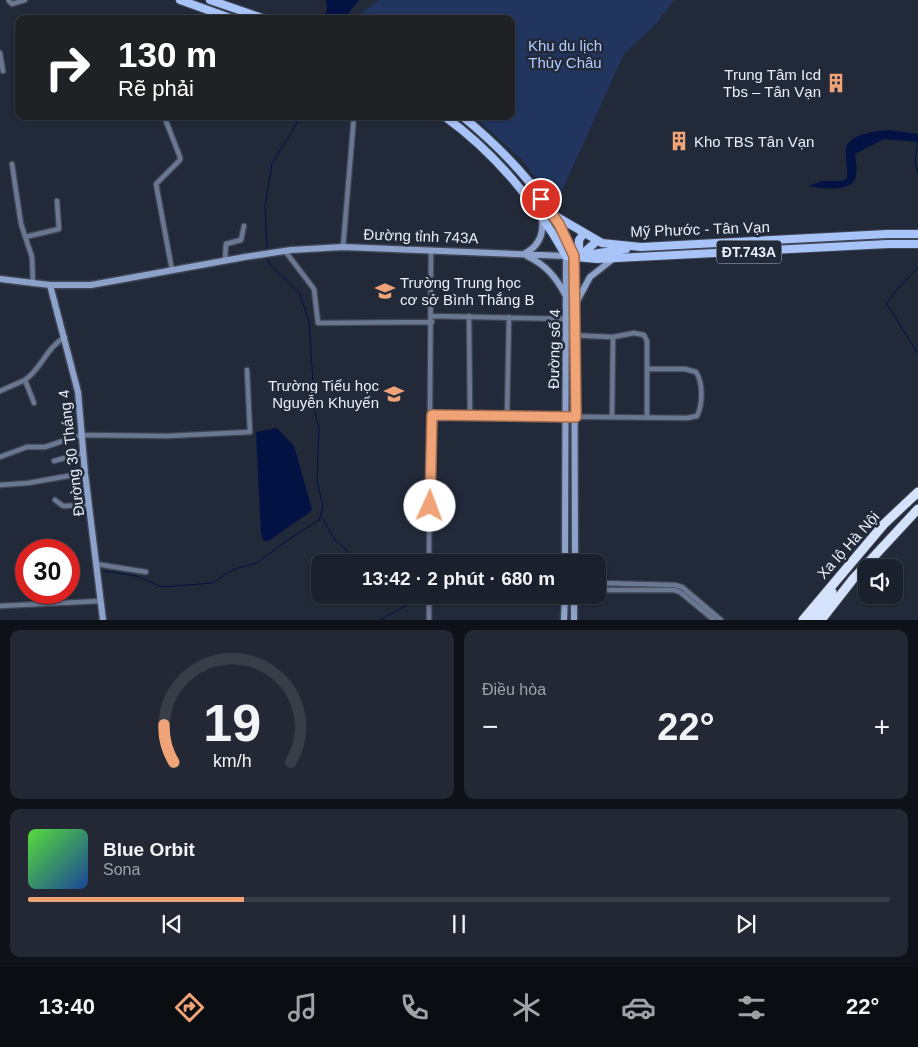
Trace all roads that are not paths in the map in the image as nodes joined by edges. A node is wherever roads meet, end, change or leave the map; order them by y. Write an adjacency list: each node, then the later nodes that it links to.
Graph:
1 (25, 0): 4 (street)
2 (180, 0): 5 (main road)
3 (210, 0): 6 (main road)
4 (9, 1)
5 (222, 15)
6 (253, 15)
7 (0, 53): 8 (street)
8 (3, 71)
9 (166, 120): 35 (street)
10 (354, 120): 27 (street)
11 (449, 120): 14 (main road)
12 (466, 120): 13 (main road, Mỹ Phước - Tân Vạn)
13 (471, 124): 14 (main road); 17 (main road, Mỹ Phước - Tân Vạn)
14 (464, 132): 18 (main road)
15 (12, 164): 22 (street)
16 (57, 201): 22 (street)
17 (552, 214): 20 (main road, Mỹ Phước - Tân Vạn); 32 (main road, Mỹ Phước - Tân Vạn)
18 (542, 218): 31 (street); 32 (main road)
19 (244, 226): 24 (street)
20 (584, 233): 23 (main road, Mỹ Phước - Tân Vạn); 32 (main road)
21 (918, 234): 28 (main road, Mỹ Phước - Tân Vạn / ĐT.743A)
22 (25, 236): 37 (street)
23 (597, 240): 28 (main road, Mỹ Phước - Tân Vạn); 32 (main road)
24 (226, 244): 26 (street); 34 (street)
25 (918, 244): 33 (main road, Mỹ Phước - Tân Vạn / ĐT.743A)
26 (219, 246)
27 (343, 247): 29 (street, Đường tỉnh 743A / ĐT.743A); 30 (street, Đường tỉnh 743A / ĐT.743A)
28 (641, 247): 32 (main road, Đường tỉnh 743A / ĐT.743A)
29 (431, 250): 31 (street, Đường tỉnh 743A / ĐT.743A); 41 (street)
30 (285, 251): 34 (street, Đường tỉnh 743A / ĐT.743A); 45 (street)
31 (523, 255): 32 (street, Đường tỉnh 743A / ĐT.743A); 39 (street)
32 (573, 256): 33 (main road, Mỹ Phước - Tân Vạn / ĐT.743A); 39 (street, Đường số 4); 40 (street, Đường số 4)
33 (614, 258): 40 (street)
34 (225, 260): 35 (street, ĐT.743A)
35 (172, 270): 38 (street, ĐT.743A)
36 (0, 279): 37 (street, ĐT.743A)
37 (33, 284): 38 (street, ĐT.743A)
38 (50, 285): 49 (street, Đường 30 Tháng 4)
39 (567, 297): 44 (street, Đường số 4)
40 (575, 304): 47 (street, Đường số 4)
41 (432, 316): 42 (street); 45 (street)
42 (469, 316): 43 (street); 56 (street)
43 (509, 317): 44 (street); 57 (street)
44 (567, 319): 46 (street, Đường số 4)
45 (432, 322): 55 (street)
46 (567, 335): 47 (street); 58 (street, Đường số 4)
47 (576, 335): 48 (street); 59 (street, Đường số 4)
48 (613, 337): 50 (street); 60 (street)
49 (65, 338): 52 (street); 62 (street, Đường 30 Tháng 4)
50 (647, 369): 61 (street); 61 (street)
51 (247, 370): 62 (street)
52 (25, 380): 53 (street); 54 (street)
53 (0, 391)
54 (34, 403)
55 (432, 415): 56 (street); 74 (street)
56 (470, 416): 57 (street)
57 (507, 416): 58 (street)
58 (565, 417): 59 (street); 75 (street, Đường số 4)
59 (576, 417): 60 (street); 76 (street, Đường số 4)
60 (612, 417): 61 (street)
61 (647, 418)
62 (81, 435): 63 (street, Đường 30 Tháng 4); 64 (street)
63 (84, 453): 65 (street); 66 (street, Đường 30 Tháng 4)
64 (0, 457)
65 (54, 462)
66 (85, 473): 67 (street); 71 (street, Đường 30 Tháng 4)
67 (0, 485)
68 (918, 492): 96 (highway, Xa lộ Hà Nội)
69 (918, 497): 97 (highway, Xa lộ Hà Nội)
70 (54, 500): 71 (street)
71 (89, 504): 78 (street, Đường 30 Tháng 4)
72 (918, 509): 89 (highway, Xa lộ Hà Nội)
73 (918, 515): 77 (highway, Xa lộ Hà Nội)
74 (429, 554)
75 (565, 554)
76 (574, 554)
77 (876, 559)
78 (96, 564): 79 (street); 84 (street, Đường 30 Tháng 4)
79 (146, 572)
80 (858, 579): 89 (highway, Xa lộ Hà Nội)
81 (606, 583): 82 (street)
82 (674, 587): 83 (street); 94 (street); 95 (street)
83 (606, 590)
84 (101, 601): 88 (street); 90 (street, Đường 30 Tháng 4)
85 (429, 604): 91 (street)
86 (565, 604): 92 (street)
87 (574, 604): 93 (street)
88 (0, 606)
89 (831, 607): 98 (highway, Xa lộ Hà Nội)
90 (103, 620)
91 (429, 620)
92 (564, 620)
93 (574, 620)
94 (714, 620)
95 (721, 620)
96 (803, 620)
97 (811, 620)
98 (821, 620)

